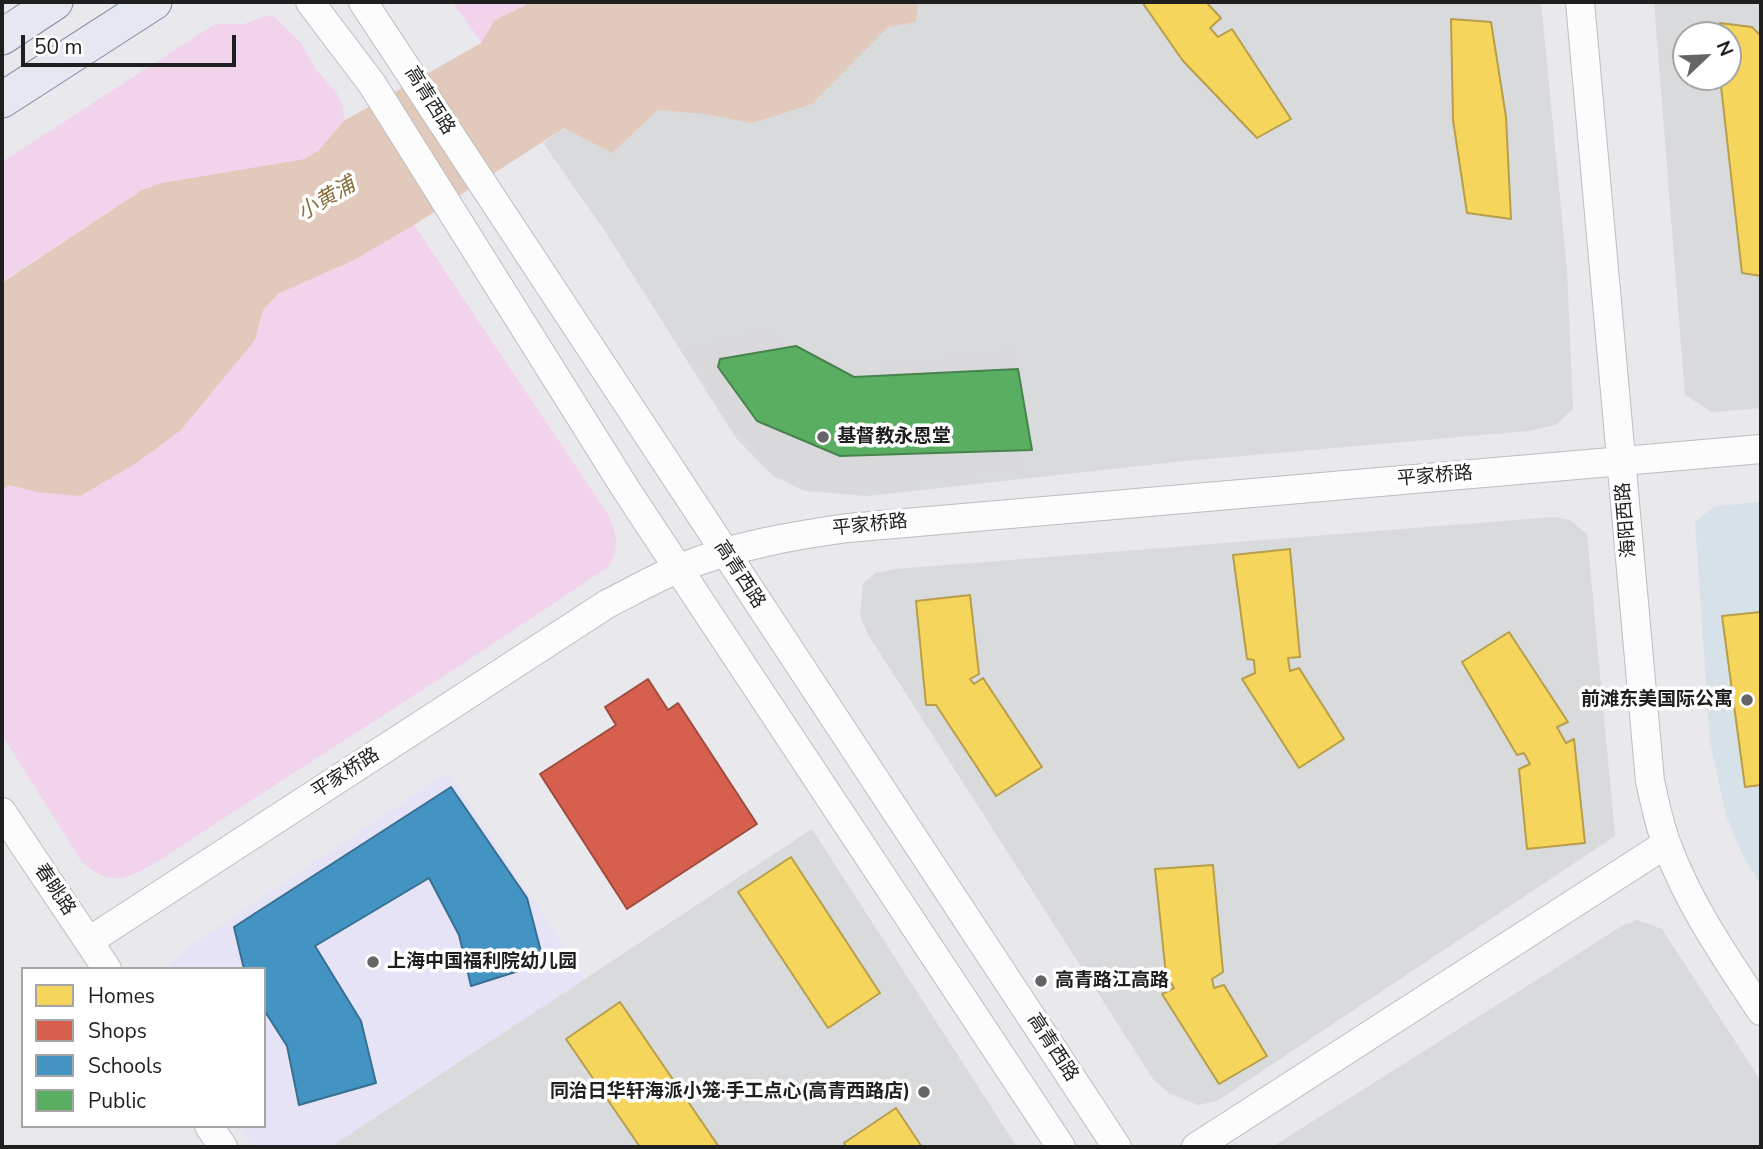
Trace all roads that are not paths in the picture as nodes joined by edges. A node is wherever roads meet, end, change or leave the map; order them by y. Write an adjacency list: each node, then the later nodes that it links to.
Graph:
1 (55, 2): 6 (main road)
2 (154, 2): 7 (main road)
3 (310, 2): 11 (street, 高青西路)
4 (363, 2): 10 (street, 高青西路)
5 (1580, 2): 9 (street, 海阳西路)
6 (2, 37)
7 (2, 100)
8 (1761, 449): 9 (street, 平家桥路)
9 (1622, 461): 10 (street, 平家桥路); 13 (street, 海阳西路)
10 (724, 552): 11 (street, 平家桥路); 20 (street, 高青西路)
11 (678, 568): 14 (street, 平家桥路); 19 (street, 高青西路)
12 (2, 812): 14 (street, 春眺路)
13 (1666, 844): 16 (street, 海阳西路); 21 (street)
14 (89, 941): 15 (street, 春眺路)
15 (106, 967)
16 (1761, 1011)
17 (210, 1128): 18 (street)
18 (223, 1147)
19 (1061, 1147)
20 (1117, 1147)
21 (1196, 1147)

